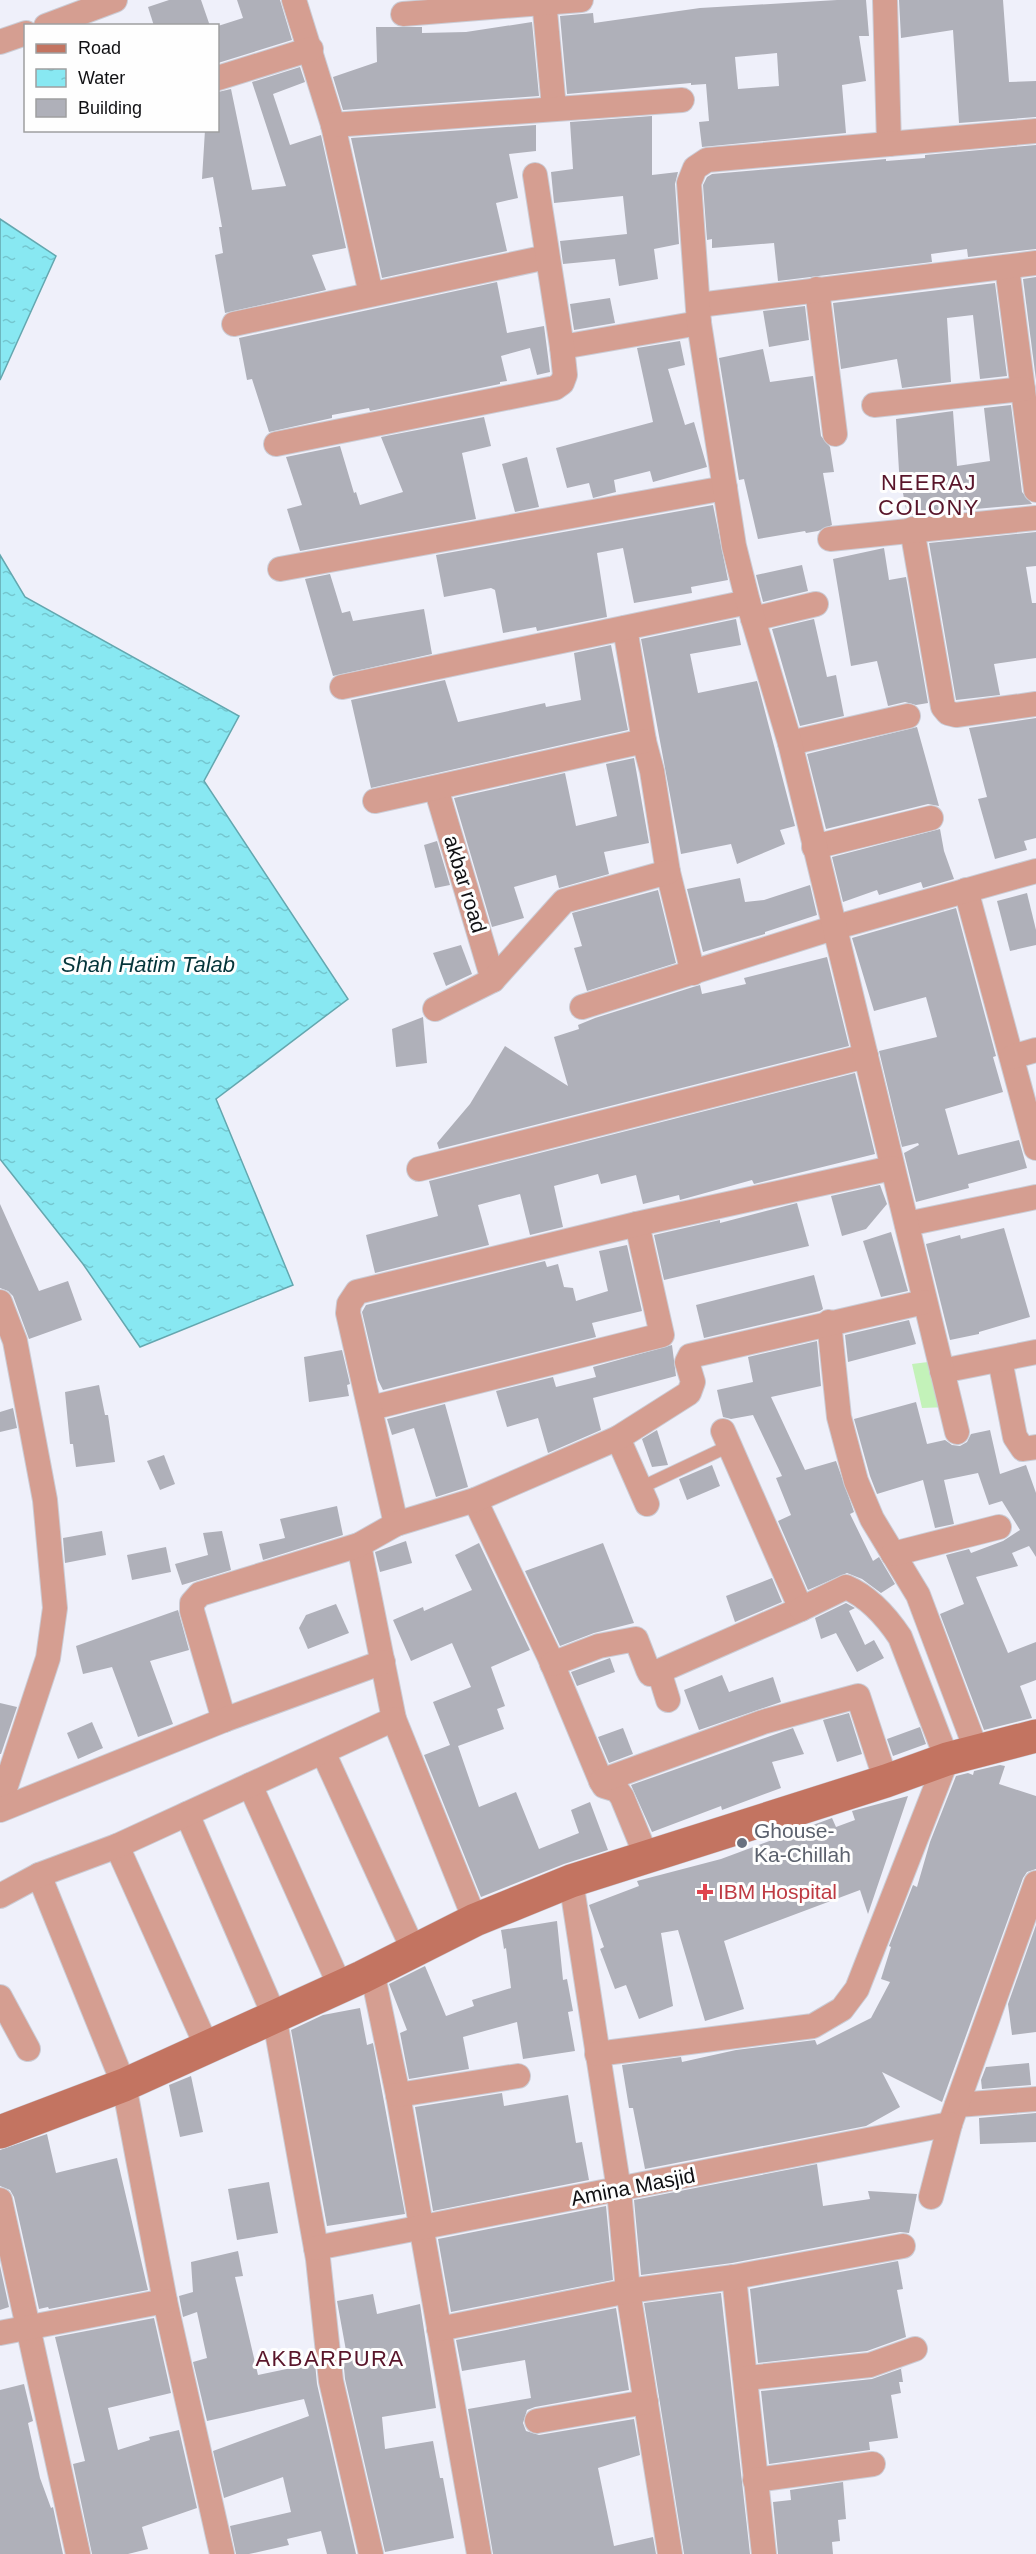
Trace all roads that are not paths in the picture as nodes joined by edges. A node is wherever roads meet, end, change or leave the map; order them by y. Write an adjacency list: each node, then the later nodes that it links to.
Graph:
1 (115, 0): 6 (street)
2 (294, 0): 11 (street)
3 (581, 0): 5 (street)
4 (885, 0): 17 (street)
5 (544, 2): 7 (street); 14 (street)
6 (88, 5): 8 (street)
7 (403, 14)
8 (50, 24)
9 (24, 34): 10 (street)
10 (0, 42)
11 (311, 48): 12 (street); 15 (street)
12 (219, 78)
13 (682, 100): 14 (street)
14 (554, 108): 15 (street)
15 (333, 124): 23 (street)
16 (1036, 131): 17 (street)
17 (889, 144): 24 (street)
18 (535, 175): 19 (street)
19 (547, 257): 23 (street); 26 (street)
20 (1036, 263): 21 (street)
21 (1007, 267): 22 (street); 27 (street)
22 (817, 289): 24 (street); 29 (street)
23 (371, 294): 25 (street)
24 (699, 314): 26 (street); 31 (street)
25 (234, 324)
26 (562, 347): 30 (street)
27 (1023, 388): 28 (street); 32 (street)
28 (874, 405)
29 (834, 434)
30 (276, 444)
31 (725, 488): 36 (street); 38 (street)
32 (1036, 490)
33 (1036, 518): 34 (street)
34 (912, 529): 35 (street); 41 (street)
35 (830, 539)
36 (280, 569)
37 (816, 604): 38 (street)
38 (750, 611): 39 (street); 44 (street)
39 (625, 628): 40 (street); 43 (street)
40 (342, 687)
41 (1036, 704)
42 (908, 716): 44 (street)
43 (644, 741): 45 (street); 50 (street)
44 (790, 743): 48 (street)
45 (436, 788): 46 (street); 54 (street, akbar road)
46 (375, 801)
47 (930, 818): 48 (street)
48 (814, 847): 52 (street)
49 (1036, 871): 51 (street)
50 (668, 872): 53 (street); 54 (street)
51 (966, 890): 52 (street); 59 (street)
52 (833, 928): 53 (street); 58 (street)
53 (693, 973): 55 (street)
54 (493, 980): 56 (street)
55 (582, 1007)
56 (435, 1009)
57 (1036, 1050): 59 (street)
58 (866, 1056): 61 (street); 62 (street)
59 (1012, 1057): 60 (street)
60 (1036, 1148)
61 (892, 1168): 64 (street); 65 (street)
62 (419, 1169)
63 (1036, 1197): 65 (street)
64 (637, 1224): 72 (street); 72 (street)
65 (907, 1224): 67 (street)
66 (0, 1302): 96 (street)
67 (924, 1302): 68 (street); 71 (street)
68 (829, 1322): 74 (street); 82 (street)
69 (1036, 1352): 70 (street)
70 (1000, 1360): 71 (street); 76 (street)
71 (942, 1371): 73 (street)
72 (371, 1408): 79 (street)
73 (957, 1432)
74 (618, 1438): 77 (street); 78 (street)
75 (726, 1438): 77 (lane); 83 (street)
76 (1036, 1447)
77 (644, 1496)
78 (475, 1500): 79 (street); 85 (street)
79 (396, 1524): 81 (street)
80 (999, 1527): 82 (street)
81 (359, 1545): 84 (street); 89 (street)
82 (893, 1554): 92 (street)
83 (801, 1609): 86 (street); 92 (street)
84 (383, 1662): 88 (street); 89 (street)
85 (552, 1664): 86 (street); 93 (street)
86 (659, 1671): 87 (street)
87 (668, 1700)
88 (394, 1719): 91 (street); 105 (street)
89 (224, 1720): 97 (street)
90 (1036, 1736): 92 (street)
91 (323, 1752): 95 (street); 106 (street)
92 (962, 1755): 94 (street); 113 (street)
93 (601, 1781): 94 (street); 100 (street)
94 (886, 1781): 100 (street)
95 (250, 1785): 98 (street); 108 (street)
96 (0, 1804)
97 (0, 1810)
98 (187, 1814): 99 (street); 110 (street)
99 (117, 1846): 101 (street); 111 (street)
100 (647, 1858): 102 (street)
101 (39, 1875): 104 (street); 115 (street)
102 (571, 1881): 105 (street); 113 (street)
103 (1036, 1883): 118 (street)
104 (0, 1896)
105 (475, 1920): 106 (street)
106 (413, 1949): 107 (street)
107 (372, 1971): 108 (street); 116 (street)
108 (340, 1986): 110 (street)
109 (0, 1997): 112 (street)
110 (274, 2015): 111 (street); 125 (street)
111 (207, 2047): 115 (street)
112 (28, 2049)
113 (597, 2054): 120 (street)
114 (518, 2076): 116 (street)
115 (124, 2085): 119 (street); 128 (street)
116 (398, 2095): 123 (street)
117 (1036, 2099): 118 (street, Amina Masjid)
118 (954, 2114): 120 (street, Amina Masjid); 121 (street)
119 (0, 2132)
120 (619, 2190): 123 (street, Amina Masjid); 127 (street)
121 (931, 2197)
122 (0, 2200): 129 (street)
123 (420, 2227): 125 (street, Amina Masjid); 130 (street)
124 (903, 2246): 126 (street)
125 (316, 2248): 140 (street)
126 (734, 2277): 127 (street); 133 (street)
127 (628, 2291): 130 (street); 134 (street)
128 (165, 2301): 129 (street); 139 (street)
129 (28, 2327): 131 (street); 138 (street)
130 (439, 2328): 141 (street)
131 (0, 2333)
132 (915, 2349): 133 (street)
133 (747, 2378): 137 (street)
134 (646, 2402): 135 (street); 142 (street)
135 (537, 2421)
136 (873, 2464): 137 (street)
137 (755, 2480): 143 (street)
138 (78, 2554)
139 (222, 2554)
140 (371, 2554)
141 (479, 2554)
142 (670, 2554)
143 (764, 2554)

